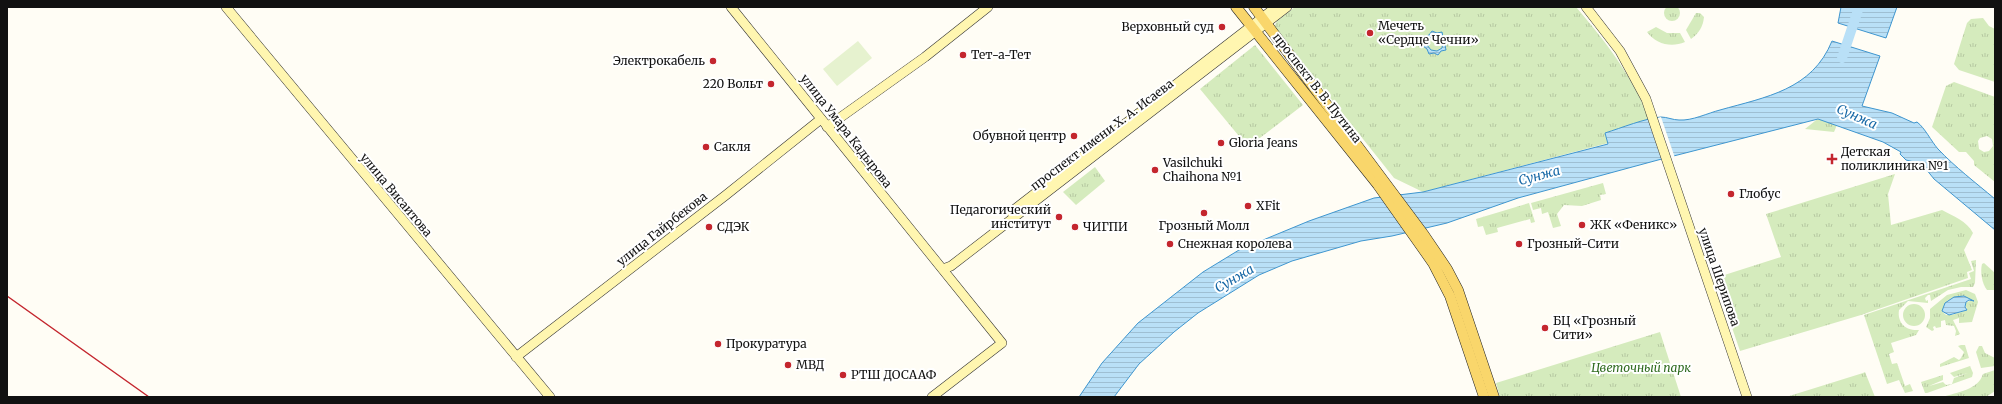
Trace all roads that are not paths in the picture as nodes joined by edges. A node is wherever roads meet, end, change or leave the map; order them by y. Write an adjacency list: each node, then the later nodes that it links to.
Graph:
1 (226, 7): 16 (main road, улица Висаитова)
2 (731, 7): 11 (main road, улица Умара Кадырова)
3 (988, 7): 12 (main road)
4 (1236, 7): 10 (main road, проспект В. В. Путина)
5 (1254, 7): 9 (main road, проспект В. В. Путина)
6 (1276, 7): 9 (main road, проспект имени Х. А. Исаева)
7 (1287, 7): 9 (main road, проспект имени Х. А. Исаева)
8 (1586, 7): 21 (main road, улица Шерипова)
9 (1264, 21): 10 (main road, проспект имени Х. А. Исаева); 13 (main road, проспект В. В. Путина)
10 (1254, 29): 13 (main road, проспект В. В. Путина); 15 (main road, проспект имени Х. А. Исаева)
11 (821, 119): 12 (main road, улица Умара Кадырова); 16 (main road, улица Гайрбекова)
12 (827, 127): 15 (main road, улица Умара Кадырова)
13 (1382, 184): 14 (main road)
14 (1419, 235): 19 (main road); 20 (main road)
15 (943, 269): 18 (main road, улица Умара Кадырова)
16 (516, 357): 17 (main road, улица Висаитова)
17 (550, 397)
18 (932, 397)
19 (1484, 397)
20 (1494, 397)
21 (1747, 397)

